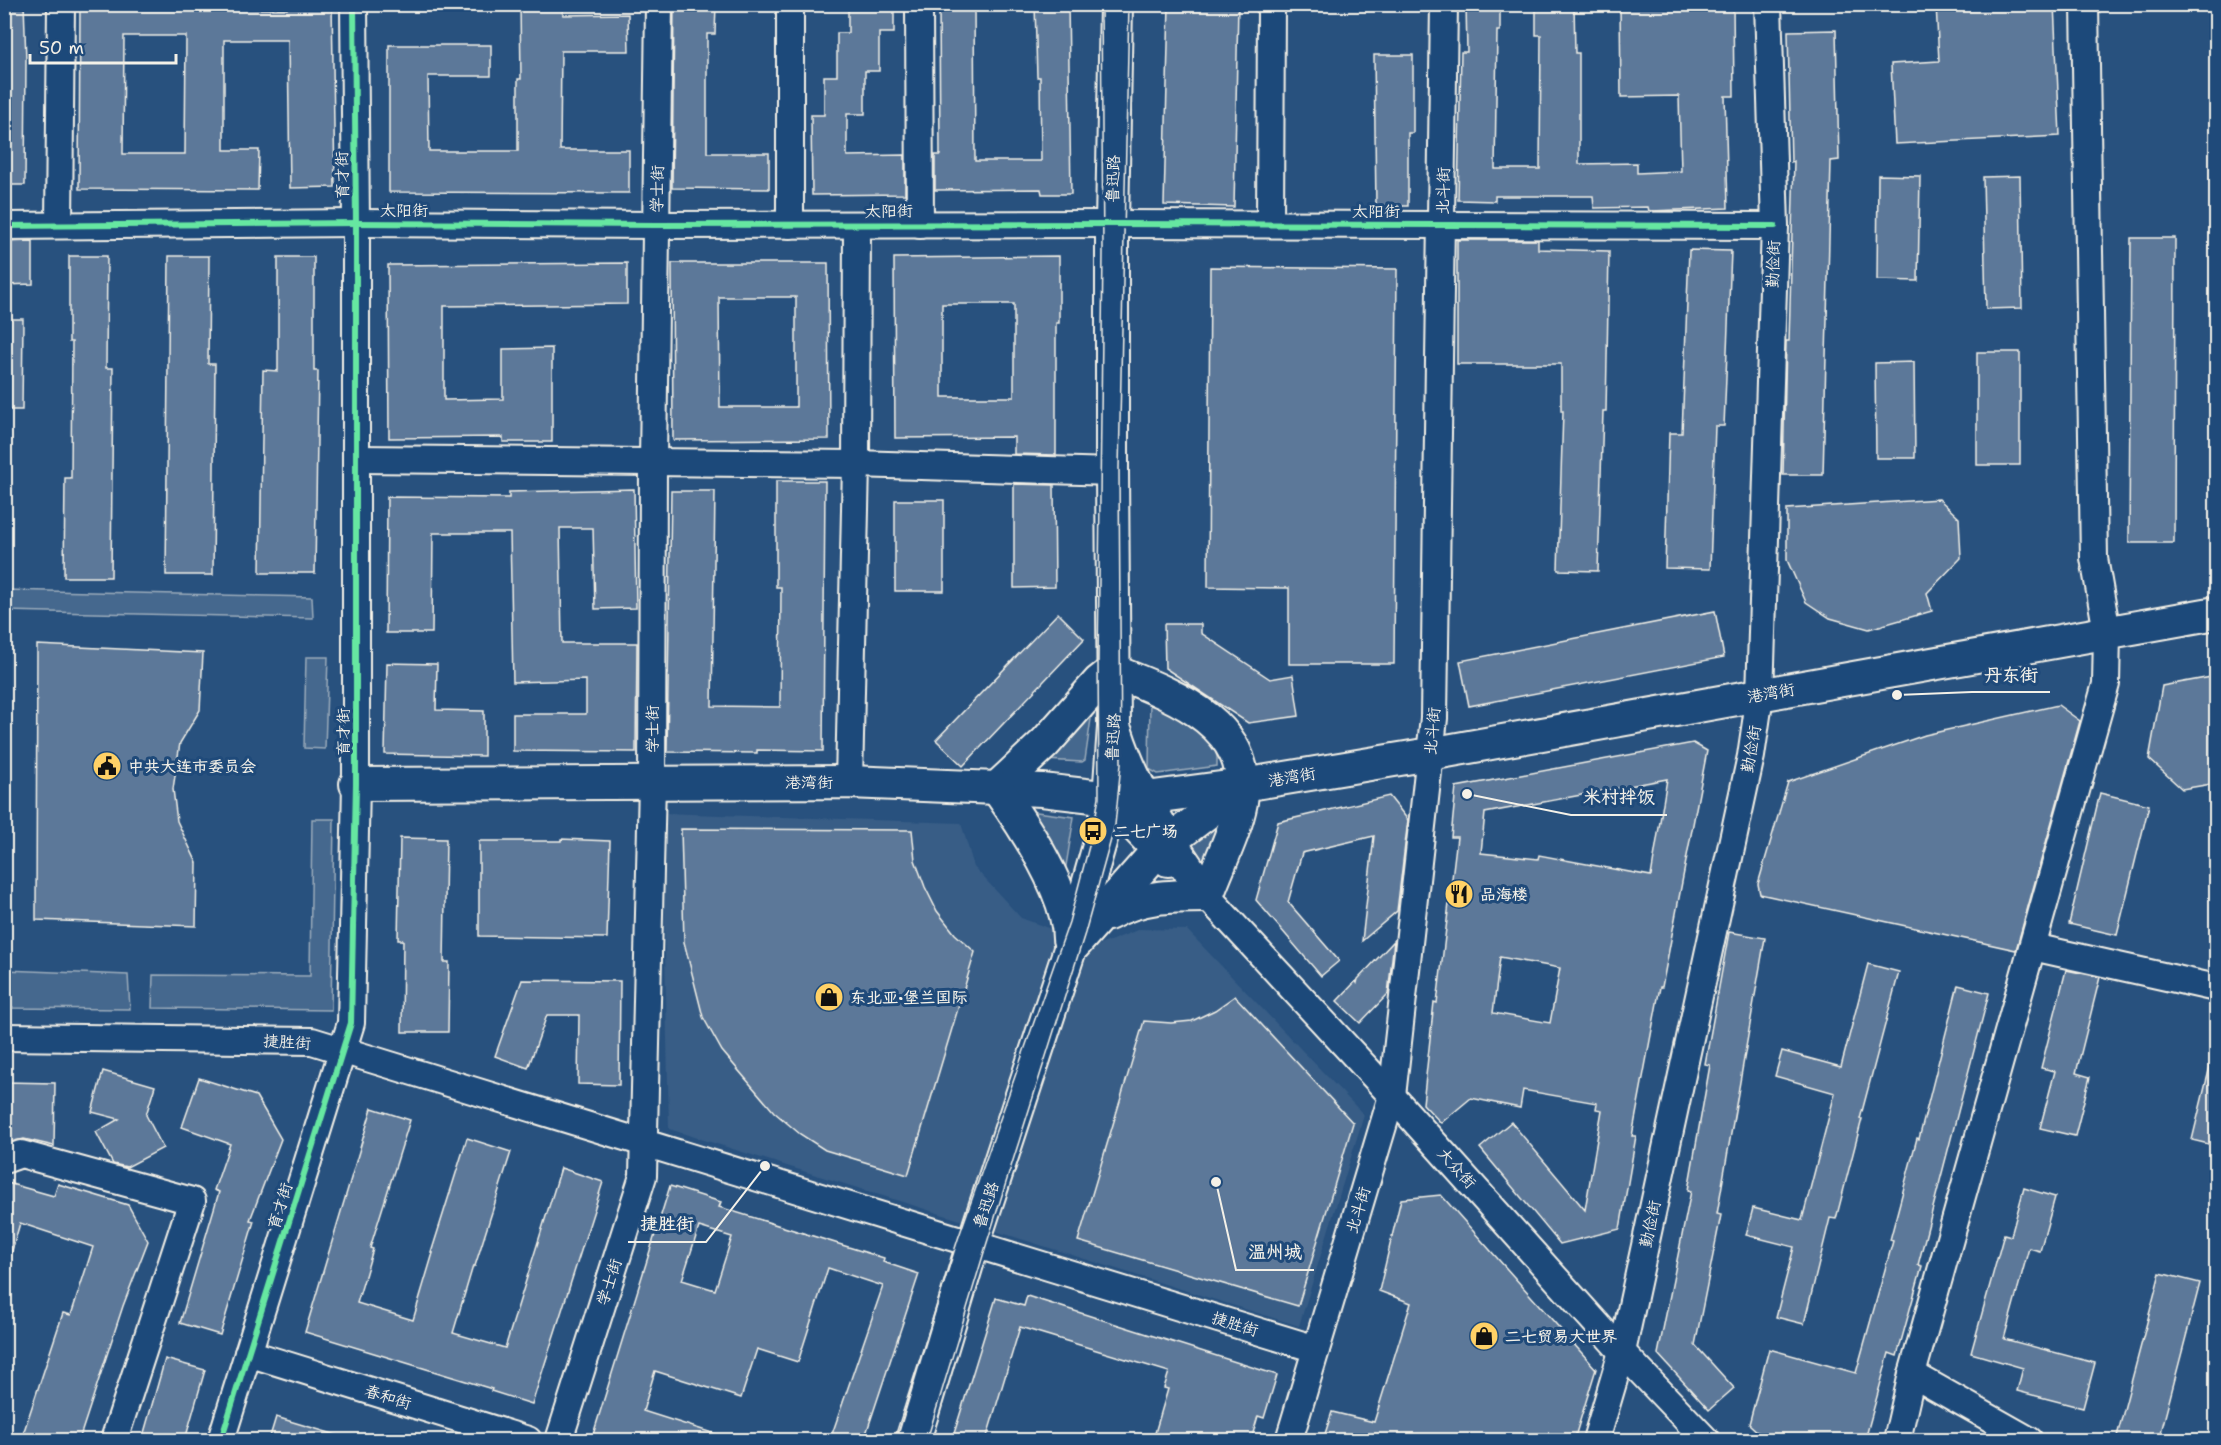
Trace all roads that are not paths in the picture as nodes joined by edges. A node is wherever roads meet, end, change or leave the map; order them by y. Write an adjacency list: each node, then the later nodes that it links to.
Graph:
1 (60, 4): 14 (street)
2 (354, 4): 11 (street, 育才街)
3 (659, 4): 15 (street, 学士街)
4 (790, 4): 16 (street)
5 (919, 4): 18 (street)
6 (1116, 4): 12 (main road, 鲁迅路)
7 (1271, 4): 13 (street)
8 (1444, 4): 19 (street, 北斗街)
9 (1768, 4): 21 (street, 勤俭街)
10 (2085, 4): 27 (street)
11 (356, 223): 14 (street, 太阳街); 15 (street, 太阳街); 22 (street, 育才街)
12 (1112, 224): 13 (street, 太阳街); 18 (street, 太阳街); 25 (main road, 鲁迅路)
13 (1270, 224): 19 (street, 太阳街)
14 (58, 225): 20 (street, 太阳街)
15 (656, 225): 16 (street, 太阳街); 23 (street, 学士街)
16 (790, 225): 17 (street, 太阳街)
17 (857, 225): 18 (street, 太阳街); 24 (street)
18 (920, 225)
19 (1442, 225): 21 (street, 太阳街); 31 (street, 北斗街)
20 (4, 226)
21 (1775, 226): 29 (street, 勤俭街)
22 (356, 459): 23 (street); 34 (street, 育才街)
23 (653, 462): 24 (street); 32 (street, 学士街)
24 (856, 464): 25 (street); 33 (street)
25 (1112, 472): 28 (main road, 鲁迅路)
26 (2217, 613): 27 (main road, 港湾街)
27 (2107, 632): 29 (main road, 港湾街); 42 (street)
28 (1113, 670): 30 (main road, 鲁迅路); 35 (main road); 36 (main road)
29 (1760, 695): 31 (main road, 港湾街); 52 (street, 勤俭街)
30 (1114, 727): 37 (main road, 鲁迅路); 38 (main road)
31 (1430, 754): 35 (main road, 港湾街); 47 (street, 北斗街)
32 (651, 782): 33 (main road, 港湾街); 34 (main road, 港湾街); 48 (street, 学士街)
33 (849, 782): 36 (main road, 港湾街)
34 (356, 784): 46 (street, 育才街)
35 (1243, 785): 38 (main road, 港湾街); 39 (main road); 40 (main road)
36 (997, 788): 37 (main road, 港湾街); 43 (main road)
37 (1108, 798): 38 (main road, 港湾街); 39 (main road); 43 (main road, 鲁迅路)
38 (1146, 798): 39 (main road)
39 (1164, 846): 40 (main road); 41 (main road)
40 (1207, 896): 41 (main road); 47 (street, 大众街)
41 (1096, 920): 43 (main road)
42 (2033, 947): 44 (street); 54 (street)
43 (1069, 952): 50 (main road, 鲁迅路)
44 (2217, 988)
45 (4, 1037): 46 (street, 捷胜街)
46 (343, 1050): 48 (street, 捷胜街); 53 (street, 育才街)
47 (1392, 1096): 51 (street, 北斗街); 52 (street, 大众街)
48 (643, 1143): 50 (street, 捷胜街); 58 (street, 学士街)
49 (4, 1160): 55 (street)
50 (973, 1244): 51 (street, 捷胜街); 59 (main road, 鲁迅路)
51 (1316, 1348): 60 (street, 北斗街)
52 (1622, 1352): 61 (street, 勤俭街); 62 (street, 大众街)
53 (248, 1353): 56 (street, 育才街); 57 (street, 春和街)
54 (1912, 1374): 63 (street); 64 (street)
55 (114, 1440)
56 (221, 1440)
57 (528, 1440)
58 (559, 1440)
59 (914, 1440)
60 (1289, 1440)
61 (1596, 1440)
62 (1706, 1440)
63 (1897, 1440)
64 (2029, 1440)

